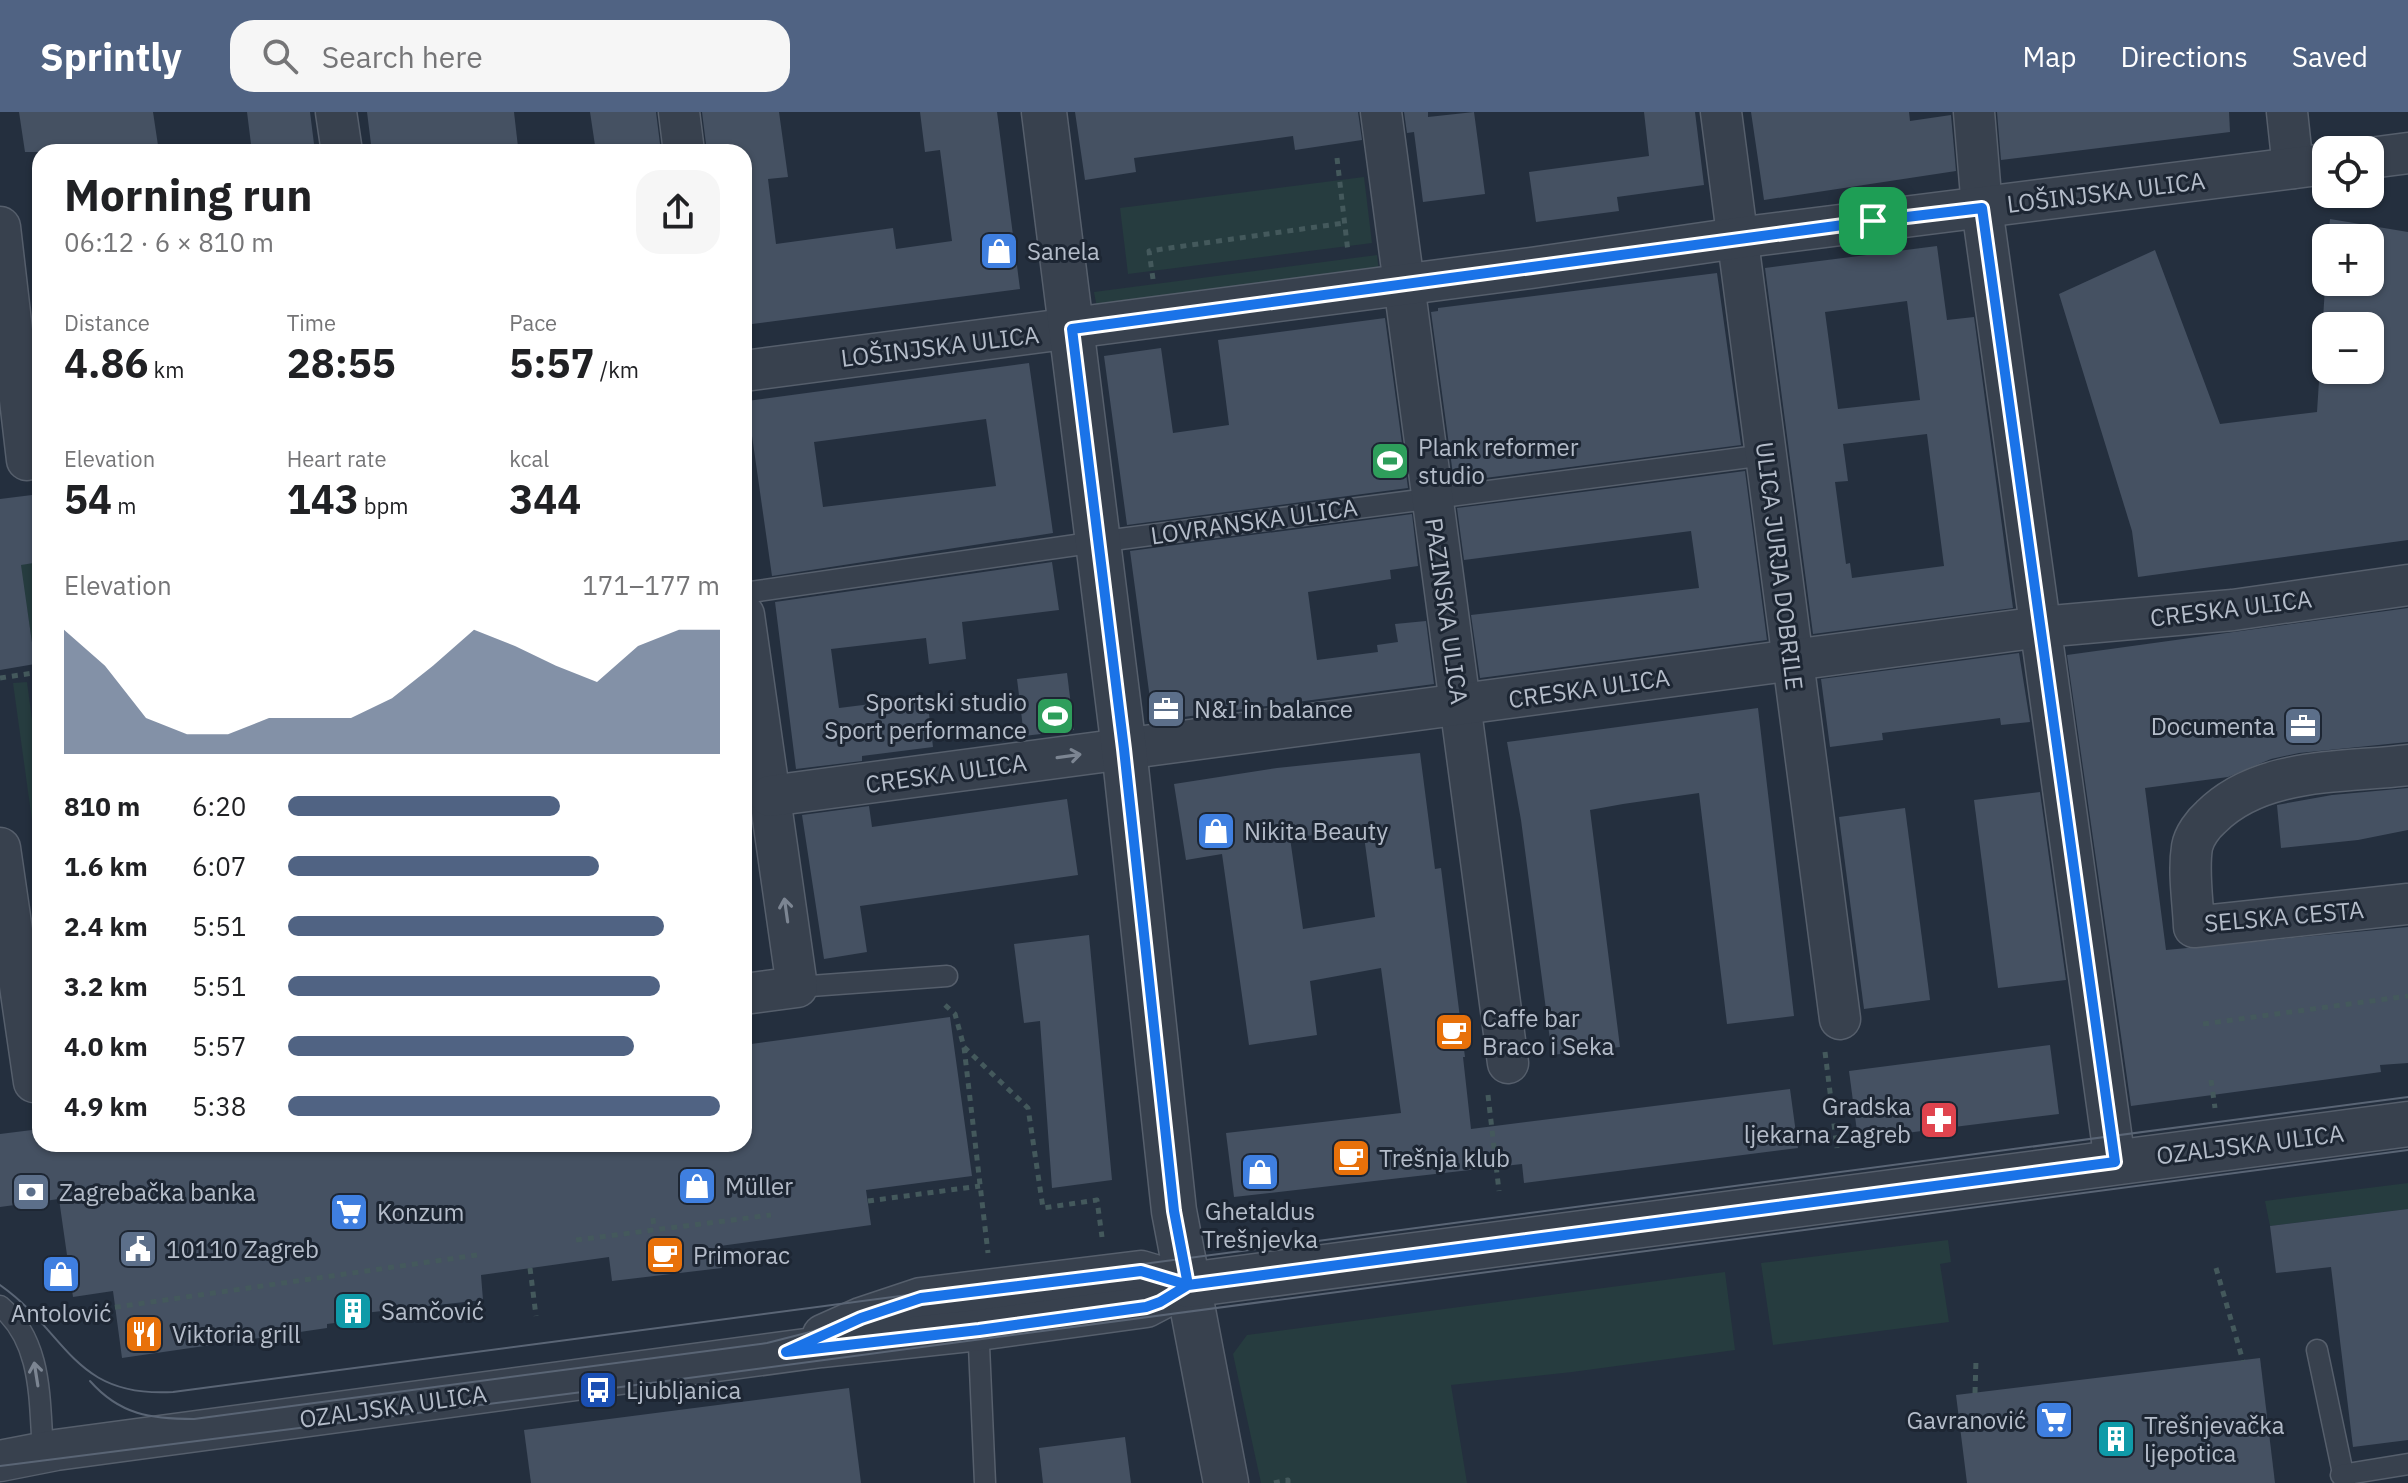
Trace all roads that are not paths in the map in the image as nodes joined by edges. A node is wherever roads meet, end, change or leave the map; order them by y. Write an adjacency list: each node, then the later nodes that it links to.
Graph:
1 (336, 112): 8 (street)
2 (679, 112): 9 (street)
3 (1044, 112): 17 (street)
4 (1381, 112): 16 (street, PAZINSKA ULICA)
5 (1721, 112): 15 (street, ULICA JURJA DOBRILE)
6 (1974, 112): 13 (street)
7 (2287, 112): 12 (street)
8 (341, 144)
9 (683, 144)
10 (2408, 153): 11 (street)
11 (2384, 156)
12 (2309, 166): 13 (street, LOŠINJSKA ULICA)
13 (1982, 208): 15 (street, LOŠINJSKA ULICA); 25 (street)
14 (0, 227): 20 (street)
15 (1737, 238): 16 (street, LOŠINJSKA ULICA); 19 (street, ULICA JURJA DOBRILE)
16 (1404, 284): 17 (street, LOŠINJSKA ULICA); 21 (street, PAZINSKA ULICA)
17 (1072, 329): 18 (street, LOŠINJSKA ULICA); 22 (street)
18 (752, 370)
19 (1765, 455): 21 (lane, LOVRANSKA ULICA); 26 (street, ULICA JURJA DOBRILE)
20 (22, 461)
21 (1431, 498): 22 (lane, LOVRANSKA ULICA); 28 (street, PAZINSKA ULICA)
22 (1097, 542): 24 (lane, LOVRANSKA ULICA); 29 (street)
23 (2408, 585): 25 (street, CRESKA ULICA)
24 (752, 592)
25 (2041, 627): 26 (street, CRESKA ULICA); 41 (street)
26 (1792, 661): 28 (street, CRESKA ULICA); 37 (street, ULICA JURJA DOBRILE)
27 (752, 671): 31 (street)
28 (1461, 706): 29 (street, CRESKA ULICA); 38 (street, PAZINSKA ULICA)
29 (1124, 749): 31 (street, CRESKA ULICA, one-way to 29); 43 (street)
30 (2408, 765): 33 (street, SELSKA CESTA)
31 (770, 796): 35 (street, one-way to 31)
32 (0, 848): 39 (street)
33 (2408, 904)
34 (947, 976): 35 (lane)
35 (797, 987): 36 (street)
36 (752, 993)
37 (1840, 1019)
38 (1508, 1063)
39 (25, 1083)
40 (2408, 1124): 41 (street, OZALJSKA ULICA)
41 (2115, 1162): 43 (street, OZALJSKA ULICA)
42 (982, 1274): 43 (street, OZALJSKA ULICA); 45 (lane); 47 (street, OZALJSKA ULICA)
43 (1188, 1285): 45 (street, OZALJSKA ULICA); 52 (street)
44 (0, 1306): 48 (lane, one-way to 44)
45 (979, 1330): 47 (street, OZALJSKA ULICA); 51 (lane)
46 (2317, 1350): 50 (lane)
47 (786, 1352): 48 (street, OZALJSKA ULICA)
48 (18, 1463)
49 (2408, 1464): 50 (lane)
50 (2343, 1479)
51 (985, 1483)
52 (1226, 1483)

